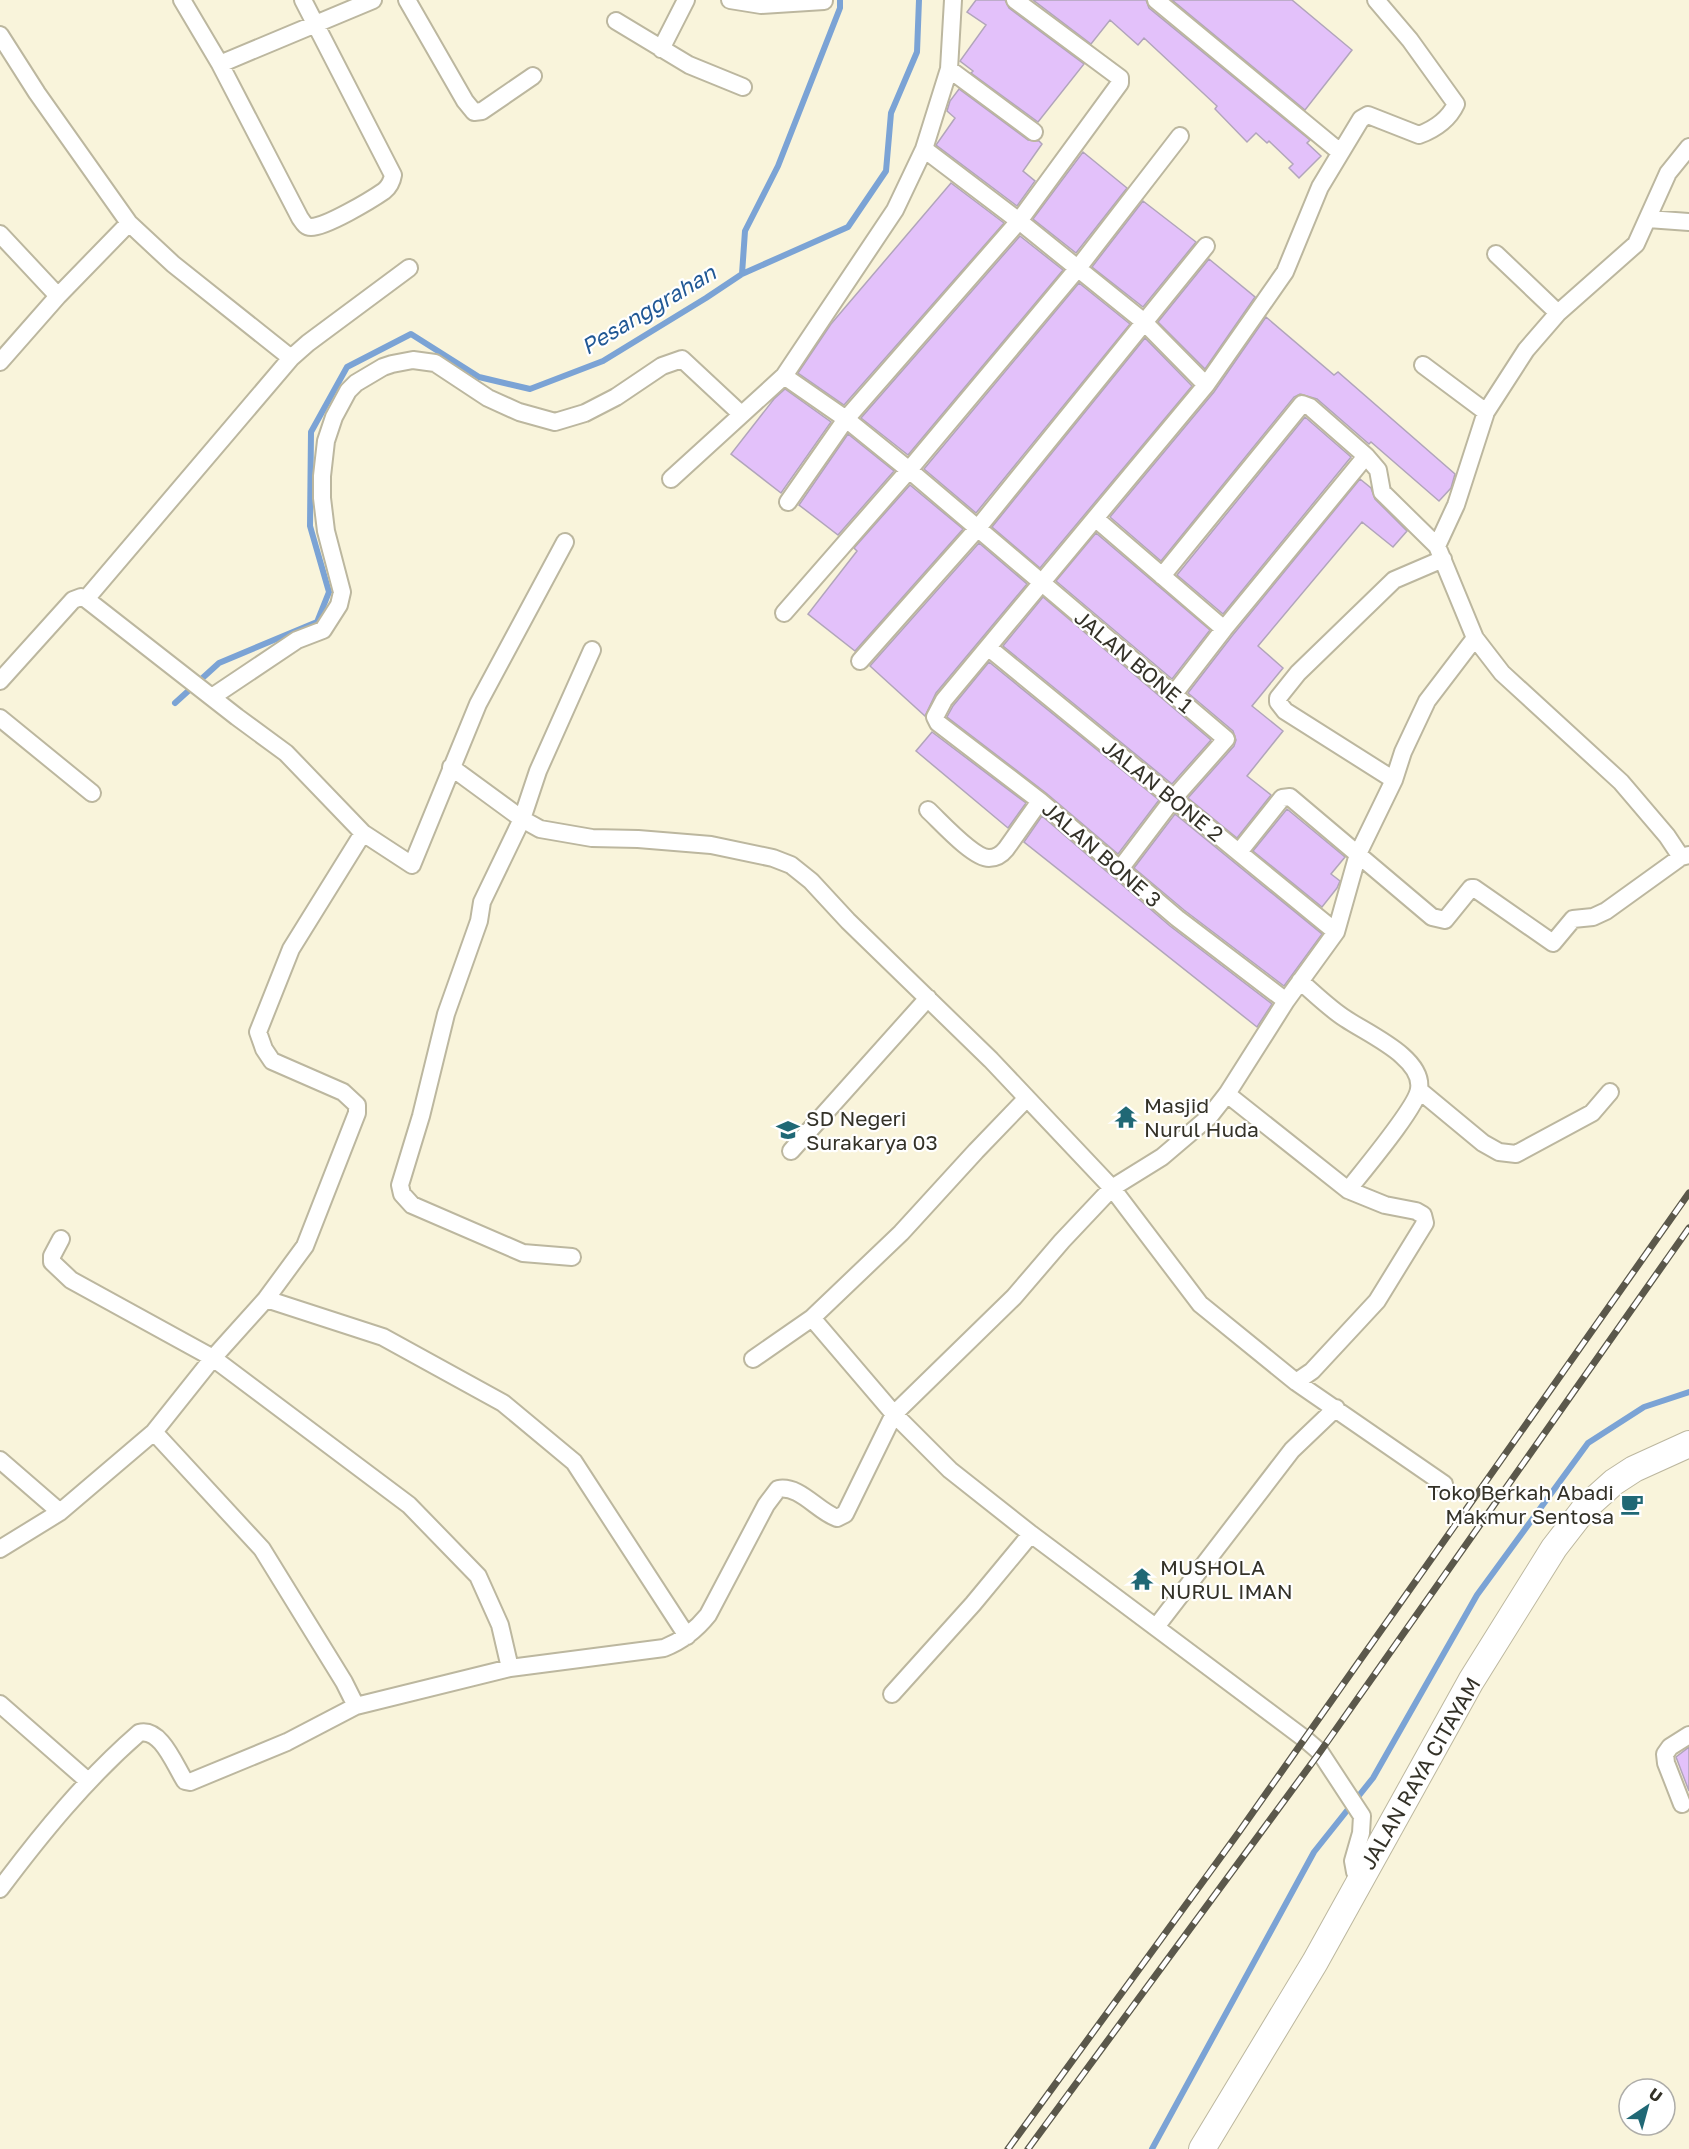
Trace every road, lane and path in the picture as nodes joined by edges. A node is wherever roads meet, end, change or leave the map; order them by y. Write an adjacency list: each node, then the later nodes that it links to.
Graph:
1 (182, 0): 16 (street)
2 (303, 0): 13 (street)
3 (374, 0): 13 (street)
4 (407, 0): 18 (street)
5 (686, 0): 15 (street)
6 (729, 0): 11 (street)
7 (953, 0): 17 (street)
8 (1015, 0): 26 (street)
9 (1156, 0): 24 (street)
10 (1376, 0): 24 (street)
11 (824, 1)
12 (616, 21): 15 (street)
13 (314, 24): 16 (street); 16 (street)
14 (0, 35): 28 (street)
15 (661, 49): 19 (street)
16 (220, 64)
17 (949, 69): 20 (street); 23 (street)
18 (533, 76)
19 (743, 87)
20 (1034, 132)
21 (1180, 136): 33 (street)
22 (1689, 147): 25 (street)
23 (924, 149): 26 (street); 40 (street)
24 (1340, 152): 41 (street)
25 (1648, 219): 27 (street); 35 (street)
26 (1019, 221): 33 (street); 44 (street)
27 (1689, 222)
28 (129, 223): 34 (street); 37 (street)
29 (0, 234): 34 (street)
30 (1206, 246): 36 (street)
31 (1496, 254): 35 (street)
32 (408, 268): 37 (street)
33 (1078, 268): 36 (street); 46 (street)
34 (58, 296): 38 (street)
35 (1558, 313): 42 (street)
36 (1143, 321): 41 (street); 50 (street)
37 (291, 358): 55 (street)
38 (0, 362)
39 (1423, 365): 42 (street)
40 (784, 376): 43 (street); 44 (street, JALAN BONE 1)
41 (1206, 385): 49 (street)
42 (1486, 412): 52 (street)
43 (741, 414): 47 (street); 64 (street)
44 (846, 419): 46 (street, JALAN BONE 1); 48 (street)
45 (1366, 456): 52 (street); 53 (street); 57 (street)
46 (909, 470): 50 (street, JALAN BONE 1); 56 (street)
47 (670, 479)
48 (788, 502)
49 (1096, 519): 53 (street); 54 (street)
50 (977, 529): 54 (street, JALAN BONE 1); 61 (street)
51 (565, 542): 66 (street)
52 (1440, 553): 58 (street); 67 (street)
53 (1162, 576): 57 (street)
54 (1042, 583): 59 (street); 63 (street, JALAN BONE 1)
55 (86, 600): 62 (street); 64 (street)
56 (784, 613)
57 (1224, 629): 63 (street)
58 (1474, 638): 67 (street); 76 (street)
59 (989, 648): 69 (street, JALAN BONE 2); 70 (street, JALAN BONE 3)
60 (592, 650): 72 (street)
61 (860, 661)
62 (0, 681)
63 (1173, 695): 69 (street, JALAN BONE 1)
64 (212, 697): 73 (street)
65 (0, 718): 68 (street)
66 (450, 767): 72 (street); 73 (street)
67 (1394, 780): 75 (street)
68 (92, 794)
69 (1173, 799): 74 (street, JALAN BONE 2); 77 (street)
70 (1040, 801): 71 (street); 77 (street, JALAN BONE 3)
71 (928, 810)
72 (522, 819): 80 (street); 90 (street)
73 (363, 833): 91 (street)
74 (1239, 852): 75 (street); 78 (street, JALAN BONE 2)
75 (1358, 854): 76 (street); 78 (street)
76 (1685, 856)
77 (1120, 869): 81 (street, JALAN BONE 3)
78 (1336, 932): 79 (street)
79 (1300, 981): 81 (street); 82 (street)
80 (928, 998): 85 (street); 86 (street)
81 (1286, 1001): 84 (street)
82 (1419, 1090): 83 (street); 88 (street)
83 (1610, 1092)
84 (1227, 1094): 87 (street); 88 (street)
85 (1027, 1098): 87 (street); 92 (street)
86 (791, 1151)
87 (1112, 1188): 95 (street); 97 (street)
88 (1348, 1190): 95 (street)
89 (61, 1239): 93 (street)
90 (572, 1257)
91 (266, 1299): 93 (street); 106 (street)
92 (812, 1318): 94 (street); 97 (street)
93 (213, 1358): 98 (street); 107 (street)
94 (753, 1359)
95 (1296, 1382): 96 (street)
96 (1336, 1408): 101 (street); 105 (street)
97 (894, 1414): 103 (street); 106 (street)
98 (154, 1432): 102 (street); 110 (street)
99 (1689, 1444): 114 (main road, JALAN RAYA CITAYAM)
100 (0, 1460): 102 (street)
101 (1444, 1484)
102 (60, 1512): 104 (street)
103 (1031, 1534): 105 (street); 108 (street)
104 (0, 1549)
105 (1156, 1627): 114 (street)
106 (687, 1636): 107 (street)
107 (510, 1668): 110 (street)
108 (892, 1694)
109 (0, 1704): 112 (street)
110 (356, 1706): 112 (street)
111 (1689, 1735): 113 (street)
112 (88, 1781): 115 (street)
113 (1682, 1804)
114 (1359, 1880): 116 (main road, JALAN RAYA CITAYAM)
115 (0, 1889)
116 (1202, 2149)

